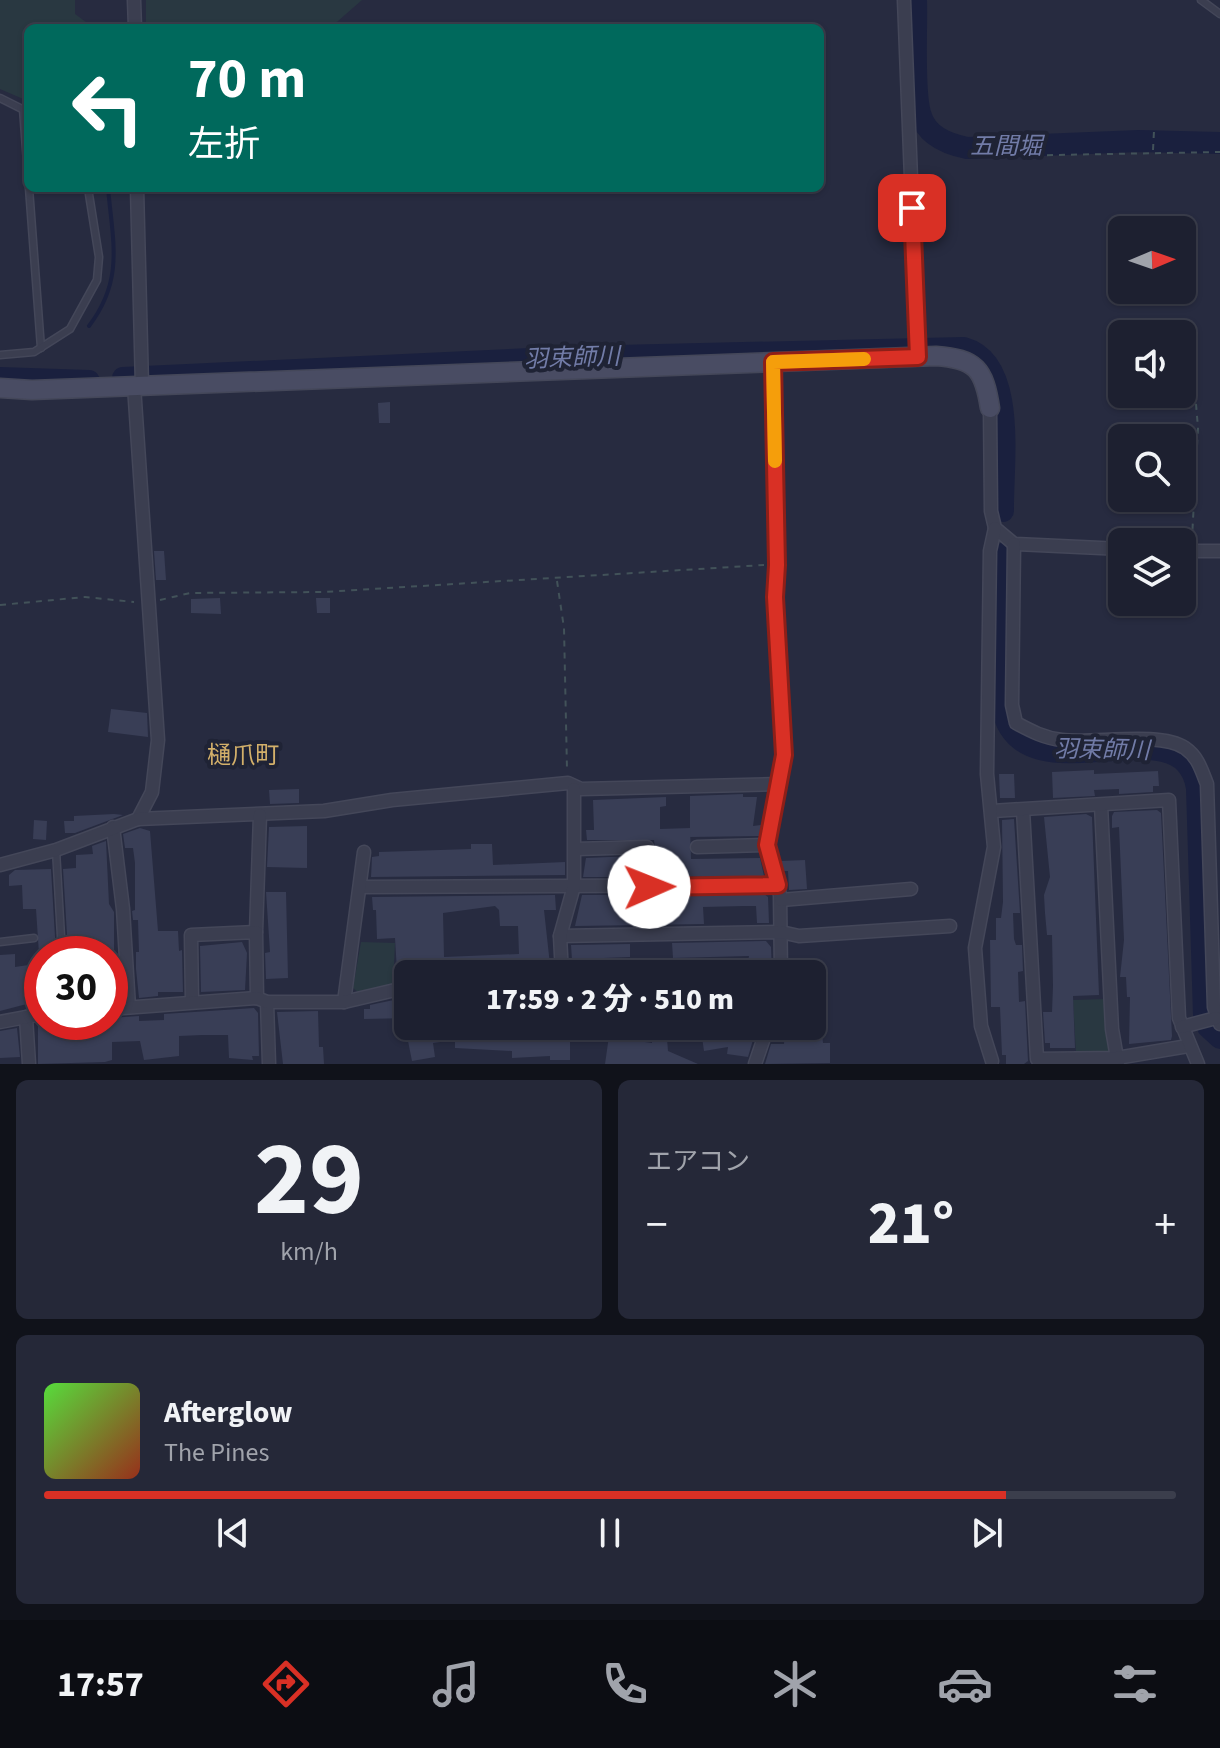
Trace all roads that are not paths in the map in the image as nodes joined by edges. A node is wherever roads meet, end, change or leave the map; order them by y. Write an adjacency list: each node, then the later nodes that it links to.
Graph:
1 (134, 0): 5 (street)
2 (904, 0): 13 (street)
3 (1201, 0): 4 (lane)
4 (1220, 14)
5 (135, 24)
6 (0, 98): 7 (lane)
7 (24, 110)
8 (29, 192): 11 (lane)
9 (89, 192): 11 (lane)
10 (137, 192): 15 (street)
11 (41, 348): 12 (lane)
12 (0, 355)
13 (918, 357): 14 (street); 17 (street)
14 (773, 362): 15 (street); 23 (street)
15 (138, 386): 16 (street); 29 (street)
16 (0, 388)
17 (990, 408): 18 (street)
18 (995, 528): 19 (street); 27 (street)
19 (1014, 544): 20 (street); 58 (street)
20 (1108, 548)
21 (1196, 551): 22 (street)
22 (1220, 551)
23 (780, 784): 24 (street); 31 (street)
24 (571, 786): 28 (street); 33 (street)
25 (1101, 805): 26 (street); 60 (street); 65 (street)
26 (1023, 810): 27 (street); 65 (street)
27 (992, 811): 64 (street)
28 (260, 815): 29 (street); 44 (street)
29 (138, 819): 30 (street)
30 (113, 827): 34 (street); 56 (street)
31 (767, 845): 32 (street); 37 (street)
32 (697, 847)
33 (576, 849): 38 (street); 40 (street)
34 (56, 850): 36 (street); 46 (lane)
35 (364, 852): 39 (street)
36 (0, 865)
37 (778, 885): 40 (street); 42 (street)
38 (574, 886): 39 (street); 40 (street); 47 (street)
39 (361, 887): 55 (street)
40 (649, 887)
41 (911, 889): 42 (street)
42 (781, 900): 45 (street)
43 (950, 926): 45 (street)
44 (256, 932): 53 (street); 54 (street)
45 (781, 932): 47 (street); 51 (street)
46 (61, 936)
47 (560, 936): 50 (street)
48 (24, 939): 49 (lane)
49 (0, 942)
50 (561, 960)
51 (781, 960)
52 (394, 990): 55 (street)
53 (262, 1000): 54 (street); 55 (street); 67 (street)
54 (192, 1001): 56 (street)
55 (344, 1002)
56 (129, 1007)
57 (24, 1017): 59 (street)
58 (1218, 1021): 60 (street)
59 (0, 1022)
60 (1182, 1027): 63 (street)
61 (27, 1040): 66 (street)
62 (763, 1040): 68 (street)
63 (1188, 1046): 65 (street); 69 (street)
64 (992, 1061)
65 (1118, 1061)
66 (29, 1064)
67 (269, 1064)
68 (755, 1064)
69 (1198, 1064)

